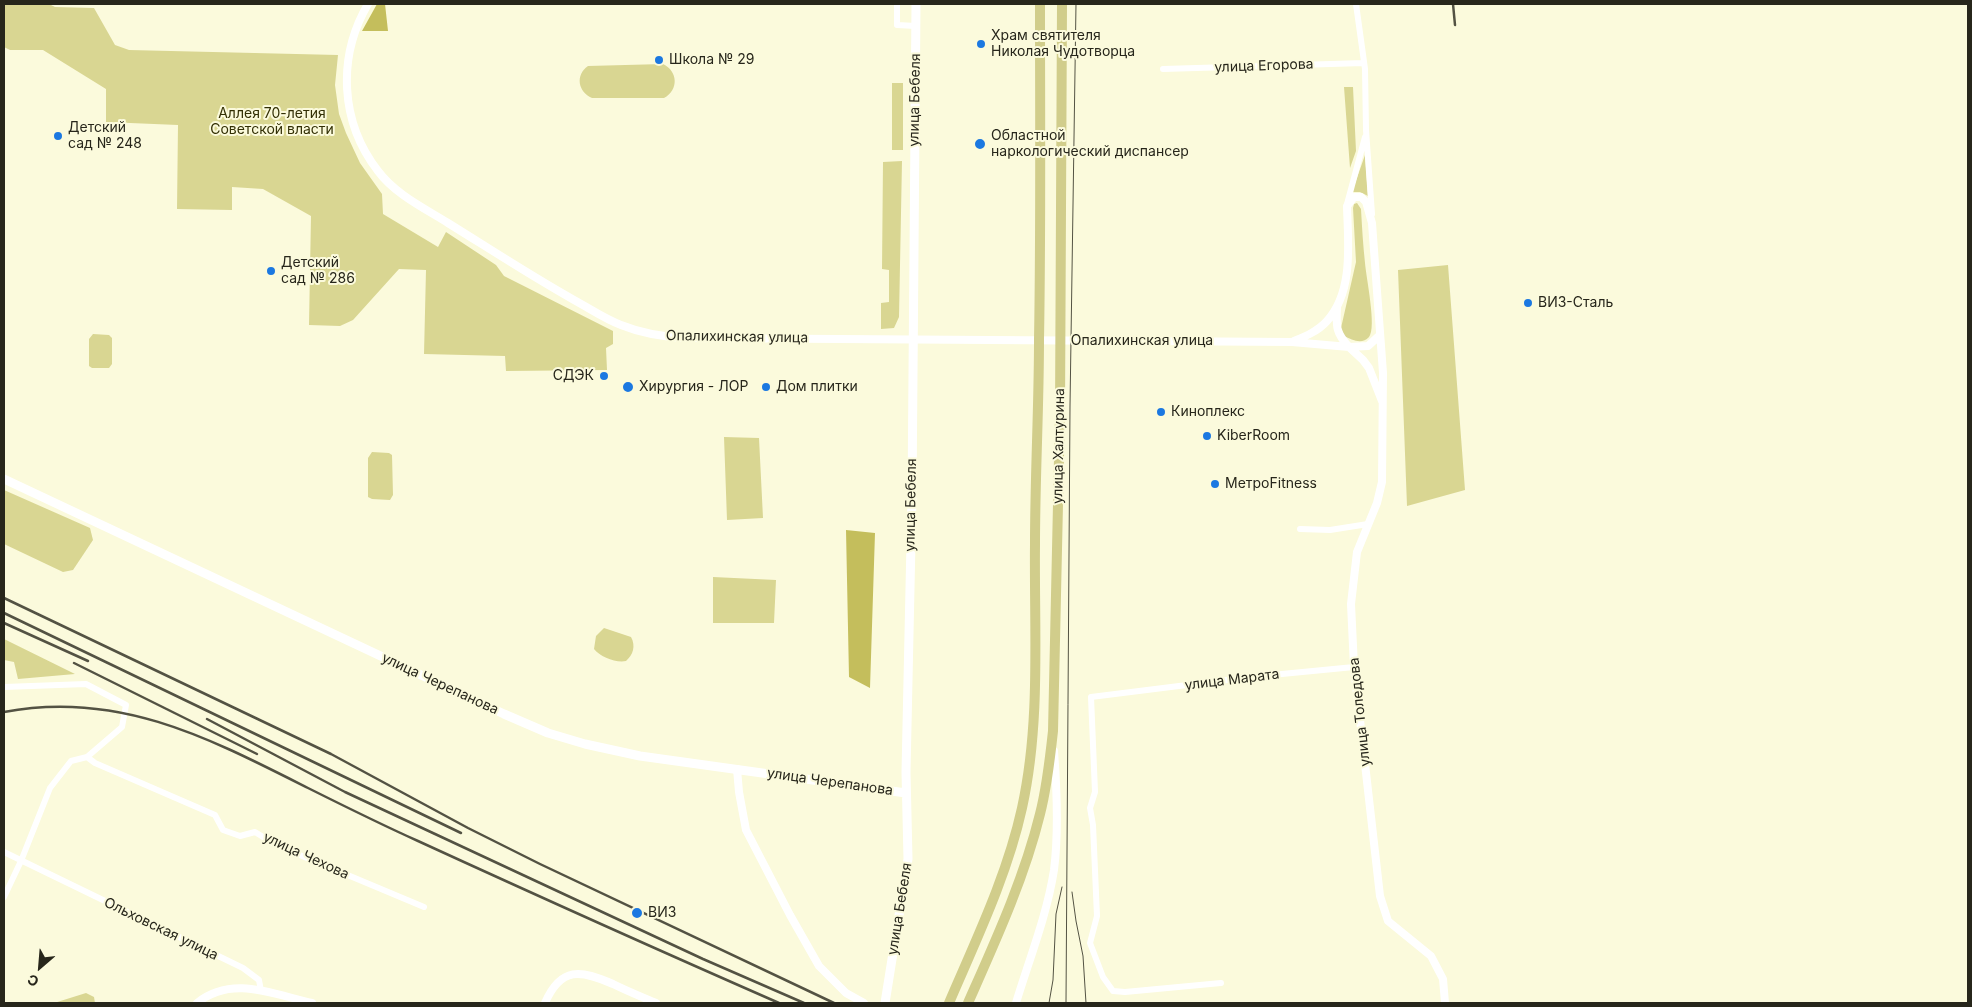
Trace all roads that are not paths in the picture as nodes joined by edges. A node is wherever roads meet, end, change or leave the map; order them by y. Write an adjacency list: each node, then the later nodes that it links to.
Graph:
1 (368, 4): 15 (street, Опалихинская улица)
2 (897, 4): 7 (street)
3 (916, 4): 7 (main road, улица Бебеля)
4 (1040, 4): 16 (main road, улица Халтурина)
5 (1062, 4): 17 (main road, улица Халтурина)
6 (1356, 4): 8 (street)
7 (916, 26): 15 (main road, улица Бебеля)
8 (1364, 63): 9 (street, улица Егорова); 10 (street)
9 (1163, 69)
10 (1366, 130): 11 (street); 12 (street)
11 (1347, 206): 12 (street, улица Толедова); 13 (street)
12 (1372, 223): 14 (street, улица Толедова)
13 (1337, 307): 18 (street); 19 (street)
14 (1380, 335): 19 (street); 20 (street, улица Толедова)
15 (914, 340): 16 (street, Опалихинская улица); 29 (main road, улица Бебеля)
16 (1040, 340): 17 (street, Опалихинская улица); 42 (main road, улица Халтурина)
17 (1060, 341): 18 (street, Опалихинская улица); 26 (main road, улица Халтурина)
18 (1292, 342): 19 (street, Опалихинская улица)
19 (1349, 348): 20 (street)
20 (1382, 401): 22 (street, улица Толедова)
21 (4, 479): 28 (main road, улица Черепанова)
22 (1368, 524): 23 (street); 24 (street, улица Толедова)
23 (1300, 529)
24 (1354, 666): 34 (street, улица Марата); 45 (street, улица Толедова)
25 (4, 688): 27 (street)
26 (1053, 731): 43 (main road, улица Халтурина); 44 (street)
27 (87, 757): 31 (street); 33 (street, улица Чехова)
28 (737, 769): 29 (main road, улица Черепанова); 41 (street)
29 (906, 793): 36 (main road, улица Бебеля)
30 (4, 852): 31 (street, Ольховская улица)
31 (21, 861): 32 (street); 35 (street, Ольховская улица)
32 (4, 897)
33 (424, 907)
34 (1221, 983)
35 (261, 991): 37 (street); 38 (street)
36 (885, 999)
37 (197, 1003)
38 (312, 1003)
39 (545, 1003): 40 (street)
40 (656, 1003)
41 (864, 1003)
42 (949, 1003)
43 (968, 1003)
44 (1016, 1003)
45 (1445, 1003)

